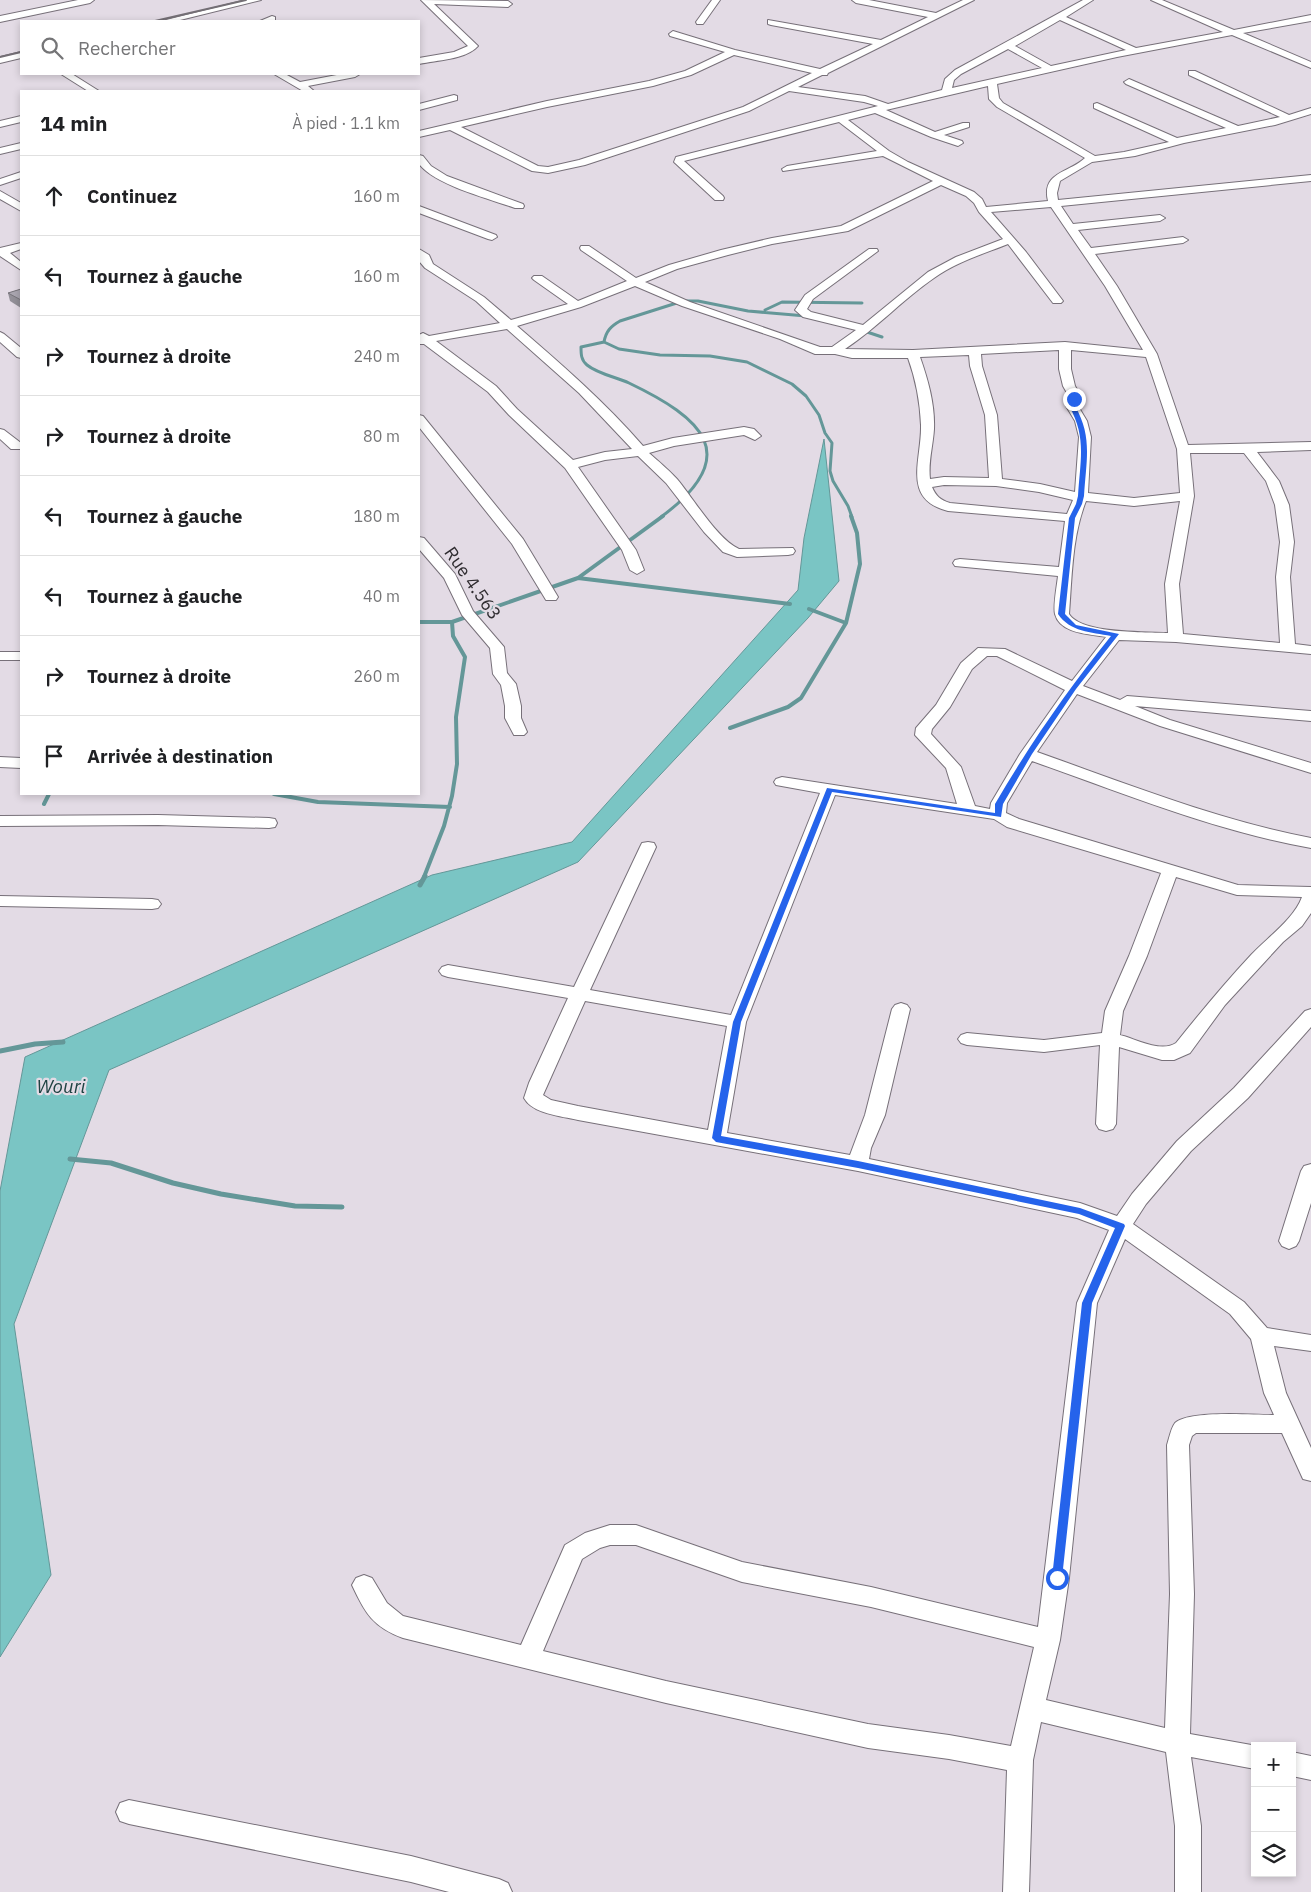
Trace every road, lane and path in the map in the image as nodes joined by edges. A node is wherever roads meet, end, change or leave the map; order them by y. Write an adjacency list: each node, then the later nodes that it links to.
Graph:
1 (90, 0): 13 (street)
2 (257, 0): 15 (street)
3 (425, 0): 10 (street); 28 (street)
4 (716, 0): 16 (street)
5 (856, 0): 11 (street)
6 (970, 0): 11 (street)
7 (1089, 0): 12 (street)
8 (1171, 0): 9 (street)
9 (1158, 1): 19 (street)
10 (508, 4)
11 (937, 16): 20 (street)
12 (1060, 17): 21 (street); 22 (street)
13 (0, 18)
14 (1311, 18): 19 (street)
15 (176, 20)
16 (700, 22)
17 (771, 22): 20 (street)
18 (673, 34): 23 (street)
19 (1234, 34): 22 (street); 26 (street)
20 (883, 43): 31 (street)
21 (1008, 46): 30 (street); 42 (street)
22 (1136, 51): 30 (street)
23 (733, 52): 31 (street); 54 (street)
24 (20, 56): 27 (street)
25 (1311, 56): 26 (street)
26 (1294, 58): 29 (street)
27 (0, 60)
28 (420, 61)
29 (1311, 65)
30 (1050, 69): 37 (street)
31 (824, 73): 39 (street)
32 (1192, 73): 50 (street)
33 (68, 75): 40 (street)
34 (281, 75): 38 (street)
35 (350, 75): 38 (street)
36 (1129, 82): 55 (street)
37 (992, 83): 42 (street); 64 (street)
38 (300, 85): 41 (street)
39 (791, 89): 44 (street); 54 (street)
40 (92, 90)
41 (308, 90)
42 (946, 92): 44 (street)
43 (454, 98): 46 (street)
44 (888, 106): 47 (street)
45 (1097, 106): 58 (street)
46 (420, 107)
47 (875, 110): 49 (street); 57 (street)
48 (1311, 111): 50 (street)
49 (840, 118): 62 (street); 71 (street)
50 (1289, 118): 55 (street)
51 (20, 119): 52 (street)
52 (0, 124)
53 (966, 125): 57 (street)
54 (451, 126): 56 (street)
55 (1238, 130): 58 (street)
56 (420, 134)
57 (934, 135): 59 (street)
58 (1182, 142): 64 (street)
59 (958, 143)
60 (20, 146): 61 (street)
61 (0, 151)
62 (885, 153): 65 (street); 68 (street)
63 (420, 159): 73 (street)
64 (1090, 159): 72 (street)
65 (787, 169)
66 (20, 174): 69 (street)
67 (1311, 178): 72 (street)
68 (941, 181): 76 (street); 90 (street)
69 (0, 182)
70 (0, 194): 74 (street)
71 (719, 198)
72 (1054, 203): 76 (street); 78 (street)
73 (519, 206)
74 (20, 207)
75 (420, 209): 79 (street)
76 (983, 210): 80 (street)
77 (1160, 218): 78 (street)
78 (1071, 227): 86 (street)
79 (492, 237)
80 (1009, 240): 91 (street); 94 (street)
81 (1183, 240): 86 (street)
82 (20, 246): 84 (street)
83 (585, 248): 90 (street)
84 (1, 251): 88 (street)
85 (873, 251): 94 (street)
86 (1087, 252): 102 (street)
87 (420, 253): 93 (street)
88 (20, 266)
89 (538, 278): 92 (street)
90 (635, 282): 92 (street); 98 (street)
91 (1057, 301)
92 (577, 305): 93 (street)
93 (508, 325): 96 (street); 111 (street)
94 (867, 329): 98 (street)
95 (0, 336): 100 (street)
96 (422, 338): 112 (street)
97 (1065, 346): 99 (street); 102 (street); 115 (street)
98 (835, 350): 101 (street)
99 (975, 351): 101 (street); 113 (street)
100 (20, 353)
101 (913, 354): 114 (street)
102 (1151, 354): 108 (street)
103 (420, 420): 123 (street)
104 (0, 433): 107 (street)
105 (755, 436): 111 (street)
106 (1311, 446): 109 (street)
107 (20, 447): 110 (street)
108 (1183, 449): 109 (street); 116 (street)
109 (1248, 449): 126 (street)
110 (0, 451)
111 (640, 451): 112 (street); 119 (street)
112 (570, 465): 121 (street)
113 (996, 482): 114 (street); 115 (street)
114 (923, 484): 117 (street)
115 (1081, 496): 116 (street); 117 (street)
116 (1186, 496): 125 (street)
117 (1072, 518): 122 (street)
118 (420, 542): 133 (street, Rue 4.563)
119 (788, 551)
120 (960, 563): 122 (street)
121 (637, 570)
122 (1065, 572): 124 (street)
123 (551, 597)
124 (1116, 634): 125 (street); 130 (street)
125 (1176, 638): 126 (street)
126 (1288, 648): 127 (street)
127 (1311, 650)
128 (0, 656): 129 (street)
129 (20, 656)
130 (1074, 688): 131 (street); 134 (street); 140 (street)
131 (1109, 700): 132 (street); 137 (street)
132 (1311, 716)
133 (519, 732)
134 (1028, 754): 141 (street); 144 (street)
135 (0, 762): 136 (street)
136 (20, 764)
137 (1311, 768)
138 (782, 782): 139 (street)
139 (829, 789): 140 (street); 154 (street)
140 (968, 811): 141 (street)
141 (998, 816): 146 (street)
142 (0, 821): 143 (street)
143 (269, 823)
144 (1311, 843)
145 (648, 847): 151 (street)
146 (1170, 872): 147 (street); 155 (street)
147 (1310, 900): 155 (street)
148 (0, 901): 149 (street)
149 (152, 904)
150 (448, 971): 151 (street)
151 (578, 996): 154 (street); 158 (street)
152 (901, 1009): 159 (street)
153 (1311, 1015): 161 (street)
154 (737, 1022): 158 (street)
155 (1110, 1038): 156 (street); 157 (street)
156 (967, 1039)
157 (1106, 1124)
158 (716, 1138): 159 (street)
159 (858, 1164): 161 (street)
160 (1311, 1171): 162 (street)
161 (1121, 1226): 163 (street); 168 (street)
162 (1289, 1241)
163 (1261, 1336): 164 (street); 165 (street)
164 (1311, 1343)
165 (1290, 1424): 166 (street); 171 (street)
166 (1311, 1472)
167 (364, 1585): 169 (street)
168 (1048, 1640): 169 (street); 170 (street)
169 (528, 1656): 173 (street)
170 (1034, 1709): 171 (street); 173 (street)
171 (1177, 1743): 172 (street); 180 (street)
172 (1251, 1756)
173 (1020, 1760): 179 (street)
174 (1296, 1765): 175 (street)
175 (1311, 1768)
176 (129, 1812): 177 (street)
177 (452, 1886): 178 (street)
178 (499, 1892)
179 (1016, 1892)
180 (1188, 1892)

